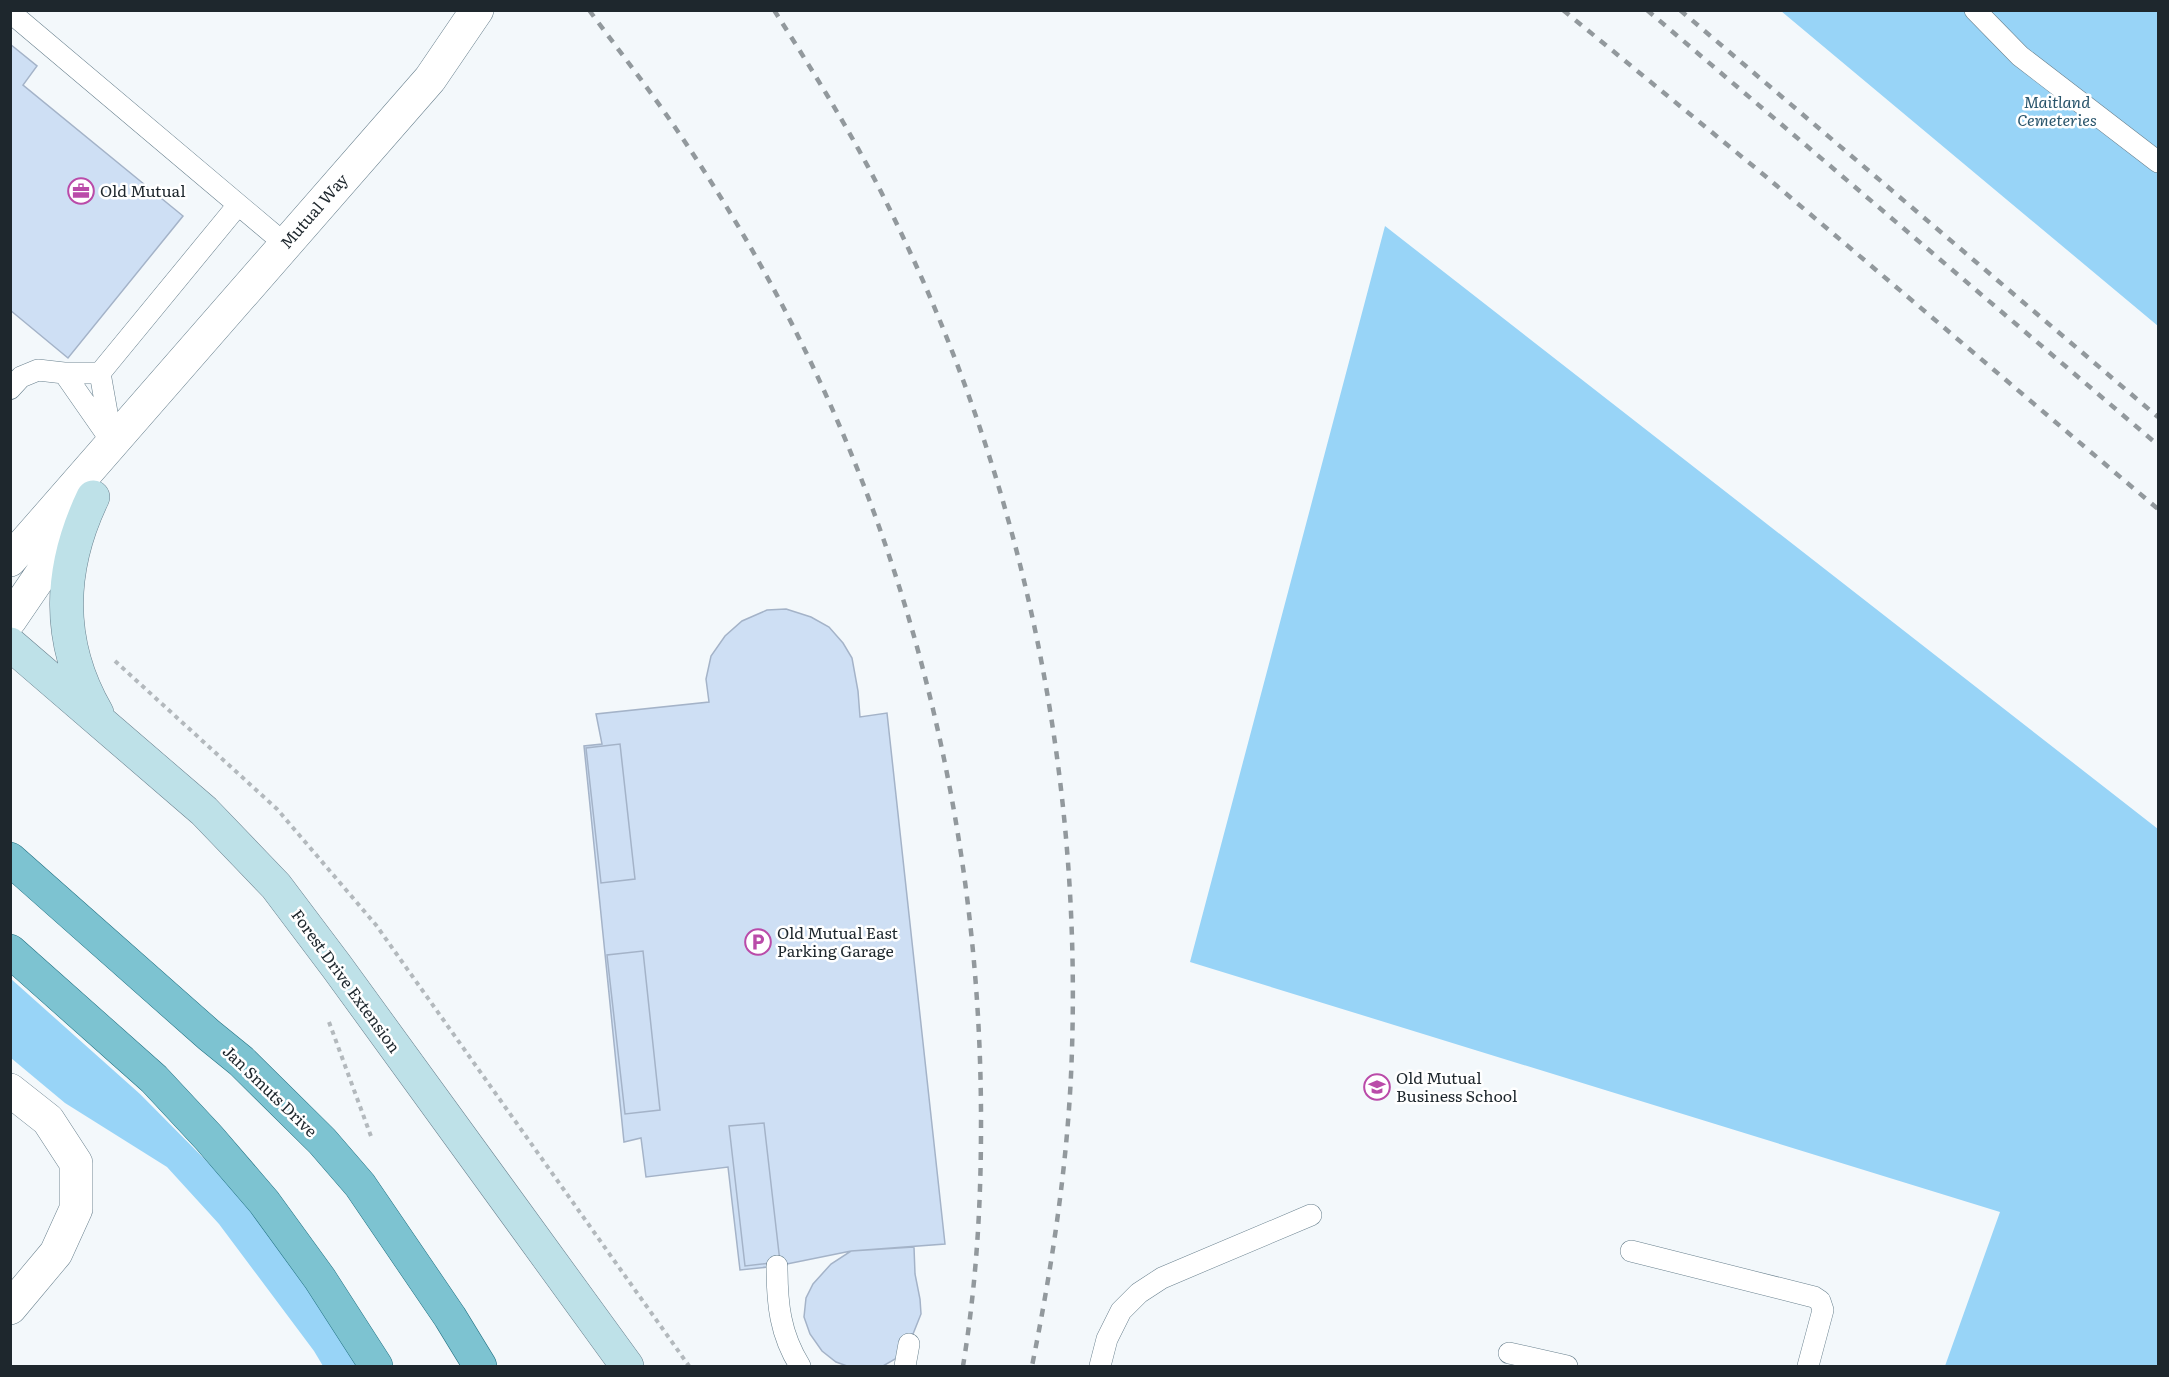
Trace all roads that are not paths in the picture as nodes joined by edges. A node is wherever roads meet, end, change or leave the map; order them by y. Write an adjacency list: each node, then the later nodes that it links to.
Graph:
1 (477, 10): 6 (street, Mutual Way)
2 (1976, 10): 4 (lane)
3 (10, 12): 5 (lane)
4 (2158, 162)
5 (238, 205): 6 (lane); 8 (lane)
6 (285, 244): 10 (street, Mutual Way)
7 (64, 373): 8 (lane); 9 (lane); 11 (lane)
8 (100, 373): 11 (lane)
9 (10, 389)
10 (144, 405): 11 (street, Mutual Way); 12 (street, Mutual Way)
11 (112, 442): 13 (street, Mutual Way)
12 (93, 497): 14 (street, Mutual Way); 16 (street)
13 (10, 560)
14 (10, 620)
15 (10, 644): 16 (street, Forest Drive Extension)
16 (104, 724): 28 (street, Forest Drive Extension)
17 (10, 859): 27 (main road, Jan Smuts Drive)
18 (10, 951): 26 (main road)
19 (10, 1090): 23 (street)
20 (1311, 1215): 31 (lane)
21 (1631, 1251): 33 (lane)
22 (777, 1266): 29 (lane)
23 (10, 1308)
24 (909, 1344): 30 (lane)
25 (1509, 1353): 32 (lane)
26 (376, 1366)
27 (480, 1366)
28 (627, 1366)
29 (800, 1366)
30 (905, 1366)
31 (1100, 1366)
32 (1567, 1366)
33 (1808, 1366)

